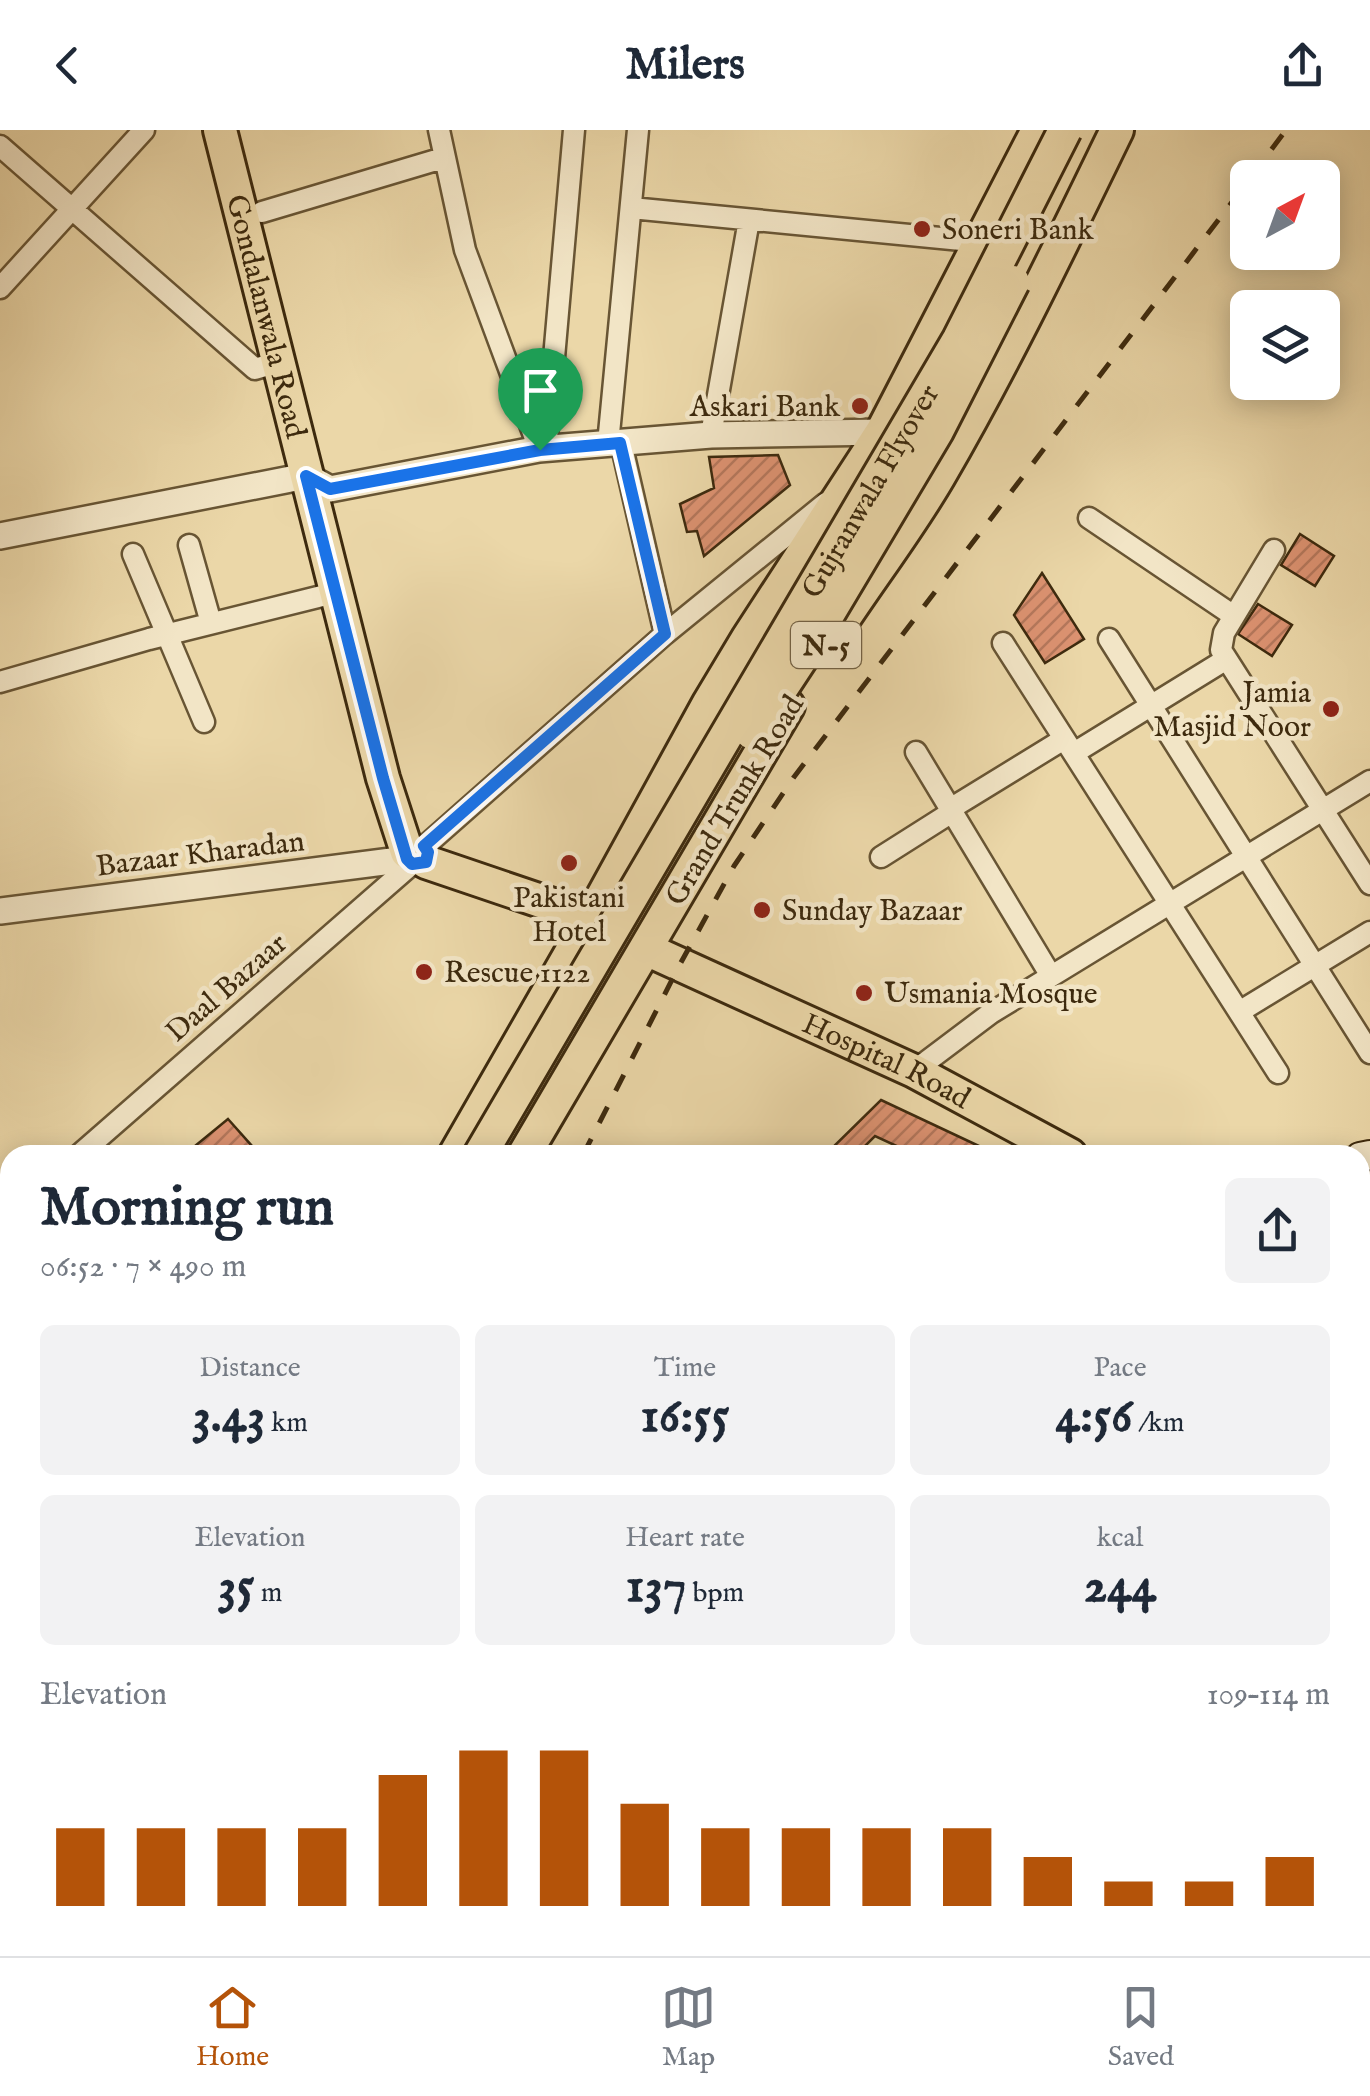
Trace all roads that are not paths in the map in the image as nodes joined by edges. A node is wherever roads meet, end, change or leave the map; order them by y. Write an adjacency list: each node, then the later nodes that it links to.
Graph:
1 (14, 130): 12 (street)
2 (144, 130): 15 (street)
3 (220, 130): 20 (main road, Gondalanwala Road)
4 (242, 130): 16 (main road, Gondalanwala Road)
5 (440, 130): 13 (street)
6 (574, 130): 24 (street)
7 (638, 130): 14 (street)
8 (1038, 130): 18 (main road, N-5)
9 (1065, 130): 67 (main road, Gujranwala Flyover, bridge)
10 (1086, 130): 68 (main road, Gujranwala Flyover, bridge)
11 (1116, 130): 44 (main road, Grand Trunk Road / N-5)
12 (0, 146): 15 (street)
13 (443, 158): 16 (street); 24 (street)
14 (631, 208): 17 (street); 23 (street)
15 (70, 209): 19 (street); 20 (street)
16 (262, 212): 25 (main road, Gondalanwala Road)
17 (749, 220): 18 (street); 22 (street)
18 (982, 242): 21 (main road, N-5)
19 (0, 288)
20 (278, 362): 25 (main road, Gondalanwala Road)
21 (882, 432): 22 (street); 26 (main road, N-5)
22 (711, 435): 23 (street)
23 (614, 443): 24 (street); 36 (street)
24 (543, 449): 25 (street)
25 (318, 482): 28 (street); 32 (main road, Gondalanwala Road); 50 (main road, Gondalanwala Road)
26 (846, 487): 36 (street, Daal Bazaar); 41 (main road, N-5)
27 (1089, 518): 33 (street)
28 (0, 536)
29 (190, 545): 34 (street)
30 (1274, 550): 33 (street)
31 (133, 554): 35 (street)
32 (338, 592): 34 (street); 50 (main road, Gondalanwala Road)
33 (1234, 616): 39 (street)
34 (211, 623): 35 (street)
35 (168, 634): 40 (street); 43 (street)
36 (665, 634): 50 (street, Daal Bazaar)
37 (1109, 638): 42 (street)
38 (1003, 643): 45 (street)
39 (1225, 660): 42 (street); 49 (street)
40 (0, 682)
41 (709, 702): 44 (main road); 56 (main road, N-5)
42 (1150, 705): 45 (street); 51 (street)
43 (204, 722)
44 (766, 741): 58 (main road, Grand Trunk Road / N-5)
45 (1069, 746): 48 (street); 54 (street)
46 (916, 752): 48 (street)
47 (1370, 781): 49 (street)
48 (951, 810): 52 (street); 60 (street)
49 (1321, 810): 51 (street); 53 (street)
50 (416, 855): 55 (street, Bazaar Kharadan); 56 (main road); 65 (street, Daal Bazaar)
51 (1246, 856): 54 (street); 59 (street)
52 (880, 857)
53 (1370, 884)
54 (1170, 904): 60 (street); 61 (street)
55 (0, 911)
56 (591, 918): 66 (main road, N-5)
57 (1370, 932): 59 (street)
58 (646, 949): 63 (main road, Hospital Road); 69 (main road, Grand Trunk Road / N-5)
59 (1316, 966): 61 (street); 62 (street)
60 (1051, 976): 63 (street)
61 (1239, 1012): 64 (street)
62 (1370, 1053)
63 (914, 1071): 70 (main road, Hospital Road)
64 (1278, 1073)
65 (92, 1145)
66 (460, 1145)
67 (486, 1145)
68 (509, 1145)
69 (530, 1145)
70 (1051, 1145)

